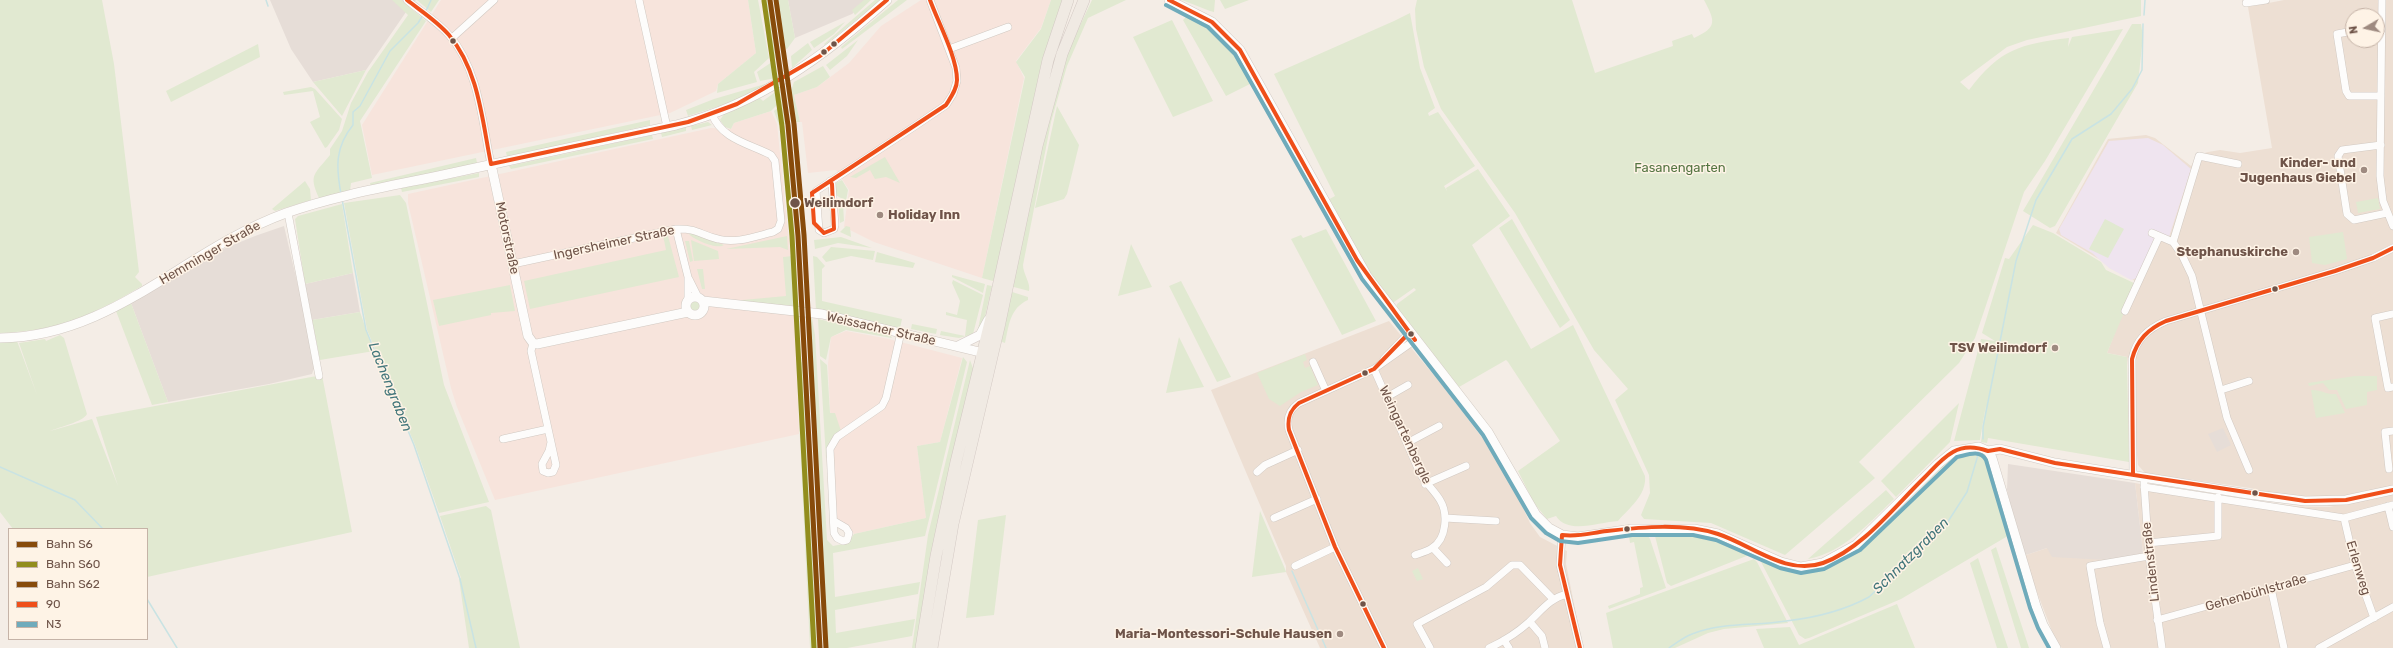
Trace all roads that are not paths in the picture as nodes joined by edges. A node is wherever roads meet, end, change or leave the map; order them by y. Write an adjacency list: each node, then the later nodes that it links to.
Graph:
1 (407, 0): 13 (street, Motorstraße)
2 (639, 0): 18 (street)
3 (887, 0): 17 (main road, Hemminger Straße)
4 (930, 0): 15 (street)
5 (1068, 0): 35 (main road)
6 (1084, 0): 42 (main road)
7 (1169, 0): 38 (main road)
8 (2266, 0): 10 (street)
9 (491, 1): 13 (street)
10 (2246, 3)
11 (1008, 27): 15 (street)
12 (2345, 33): 16 (street)
13 (452, 38): 20 (street, Motorstraße)
14 (2380, 48): 16 (street)
15 (949, 49): 22 (street)
16 (2381, 96): 19 (street)
17 (712, 114): 18 (main road, Hemminger Straße); 26 (street, Ingersheimer Straße)
18 (667, 127): 20 (main road, Hemminger Straße)
19 (2381, 145): 24 (street); 24 (street)
20 (491, 164): 23 (main road, Hemminger Straße); 31 (main road, Motorstraße)
21 (2238, 164): 29 (street)
22 (830, 181): 22 (street)
23 (288, 212): 39 (main road, Hemminger Straße); 45 (street)
24 (2387, 213): 25 (street)
25 (2393, 226)
26 (676, 229): 31 (street, Ingersheimer Straße); 32 (street)
27 (2152, 233): 28 (street)
28 (2159, 236): 29 (street); 34 (street)
29 (2173, 242): 33 (street)
30 (2393, 248): 33 (street)
31 (513, 264): 40 (main road, Motorstraße)
32 (694, 304): 37 (main road, Weissacher Straße); 40 (main road, Weissacher Straße)
33 (2200, 310): 49 (street); 64 (street)
34 (2126, 311)
35 (992, 314): 41 (main road); 42 (main road)
36 (2393, 314): 48 (street)
37 (901, 332): 41 (main road, Weissacher Straße); 75 (street)
38 (1412, 337): 44 (street); 78 (main road)
39 (0, 338)
40 (532, 343): 53 (street, Motorstraße)
41 (958, 346): 42 (main road, Weissacher Straße)
42 (988, 353): 95 (main road); 96 (main road)
43 (1313, 362): 50 (street)
44 (1376, 367): 50 (street); 51 (street, Weingartenbergle)
45 (319, 376)
46 (2249, 381): 49 (street)
47 (1408, 386): 51 (street)
48 (2393, 387)
49 (2220, 390): 62 (street)
50 (1326, 391): 58 (street)
51 (1387, 397): 57 (street, Weingartenbergle)
52 (1439, 426): 57 (street)
53 (548, 430): 55 (street); 56 (street, Motorstraße)
54 (2393, 431): 61 (street)
55 (503, 439)
56 (551, 442)
57 (1407, 443): 66 (street, Weingartenbergle)
58 (1298, 450): 63 (street); 70 (street)
59 (1988, 451): 64 (main road); 78 (main road); 103 (main road)
60 (1466, 466): 66 (street)
61 (2389, 469)
62 (2249, 470)
63 (1257, 472)
64 (2133, 474): 65 (main road)
65 (2144, 476): 67 (street, Lindenstraße); 68 (main road)
66 (1426, 484): 73 (street, Weingartenbergle)
67 (2144, 487): 69 (street); 79 (street, Lindenstraße)
68 (2393, 490)
69 (2218, 497): 74 (street); 79 (street)
70 (1317, 499): 72 (street); 80 (street)
71 (2390, 506): 74 (street); 77 (street)
72 (1274, 518)
73 (1445, 518): 76 (street); 81 (street)
74 (2344, 518): 85 (street, Erlenweg)
75 (834, 521)
76 (1496, 521)
77 (2393, 527)
78 (1562, 535): 88 (street)
79 (2148, 543): 83 (street, Lindenstraße)
80 (1335, 547): 86 (street); 97 (street)
81 (1433, 548): 82 (street); 84 (street)
82 (1415, 555)
83 (2149, 556): 92 (street, Lindenstraße); 104 (street)
84 (1447, 563)
85 (2355, 565): 87 (street, Gehenbühlstraße); 91 (street, Erlenweg)
86 (1295, 566)
87 (2271, 588): 92 (street, Gehenbühlstraße); 106 (street)
88 (1567, 594): 89 (street); 102 (street)
89 (1553, 599): 93 (street); 98 (street)
90 (2393, 607): 91 (street)
91 (2374, 618): 107 (street)
92 (2157, 620): 105 (street, Lindenstraße)
93 (1530, 622): 94 (street); 101 (street)
94 (1504, 640): 99 (street); 100 (street)
95 (921, 648)
96 (932, 648)
97 (1384, 648)
98 (1430, 648)
99 (1489, 648)
100 (1509, 648)
101 (1545, 648)
102 (1580, 648)
103 (2056, 648)
104 (2107, 648)
105 (2162, 648)
106 (2284, 648)
107 (2319, 648)

